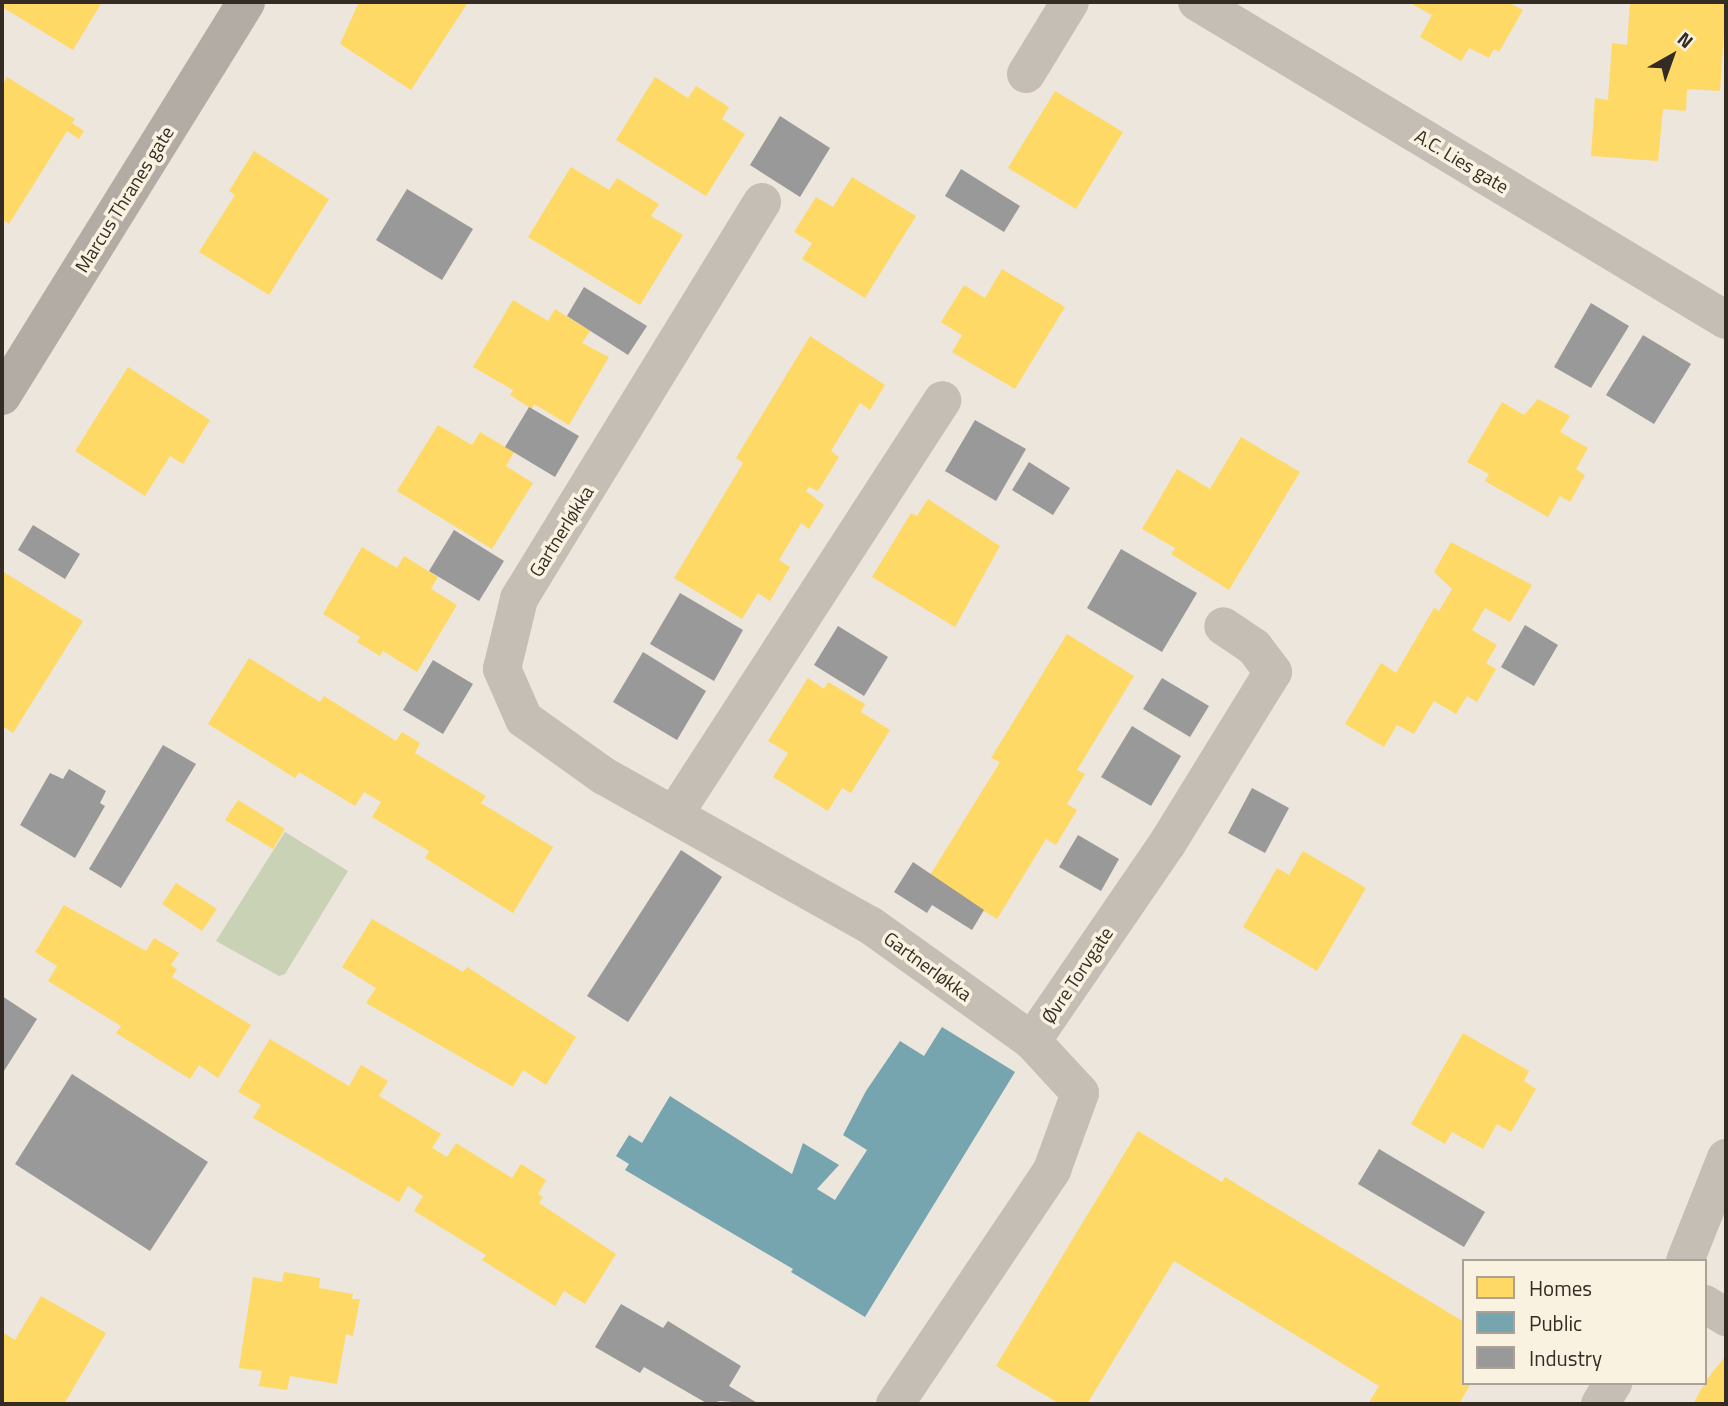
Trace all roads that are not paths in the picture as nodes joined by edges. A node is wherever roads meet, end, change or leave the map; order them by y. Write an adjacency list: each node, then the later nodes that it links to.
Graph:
1 (246, 2): 7 (main road, Marcus Thranes gate)
2 (1070, 2): 4 (street)
3 (1197, 2): 6 (street, A.C. Lies gate)
4 (1026, 74)
5 (762, 202): 10 (street, Gartnerløkka)
6 (1726, 320)
7 (2, 396)
8 (942, 400): 10 (street)
9 (1223, 626): 11 (street, Øvre Torvgate)
10 (674, 815): 11 (street, Gartnerløkka)
11 (1032, 1041): 17 (street, Øvre Torvgate)
12 (1726, 1158): 13 (street)
13 (1686, 1259)
14 (1707, 1305): 15 (street)
15 (1726, 1317)
16 (1612, 1385): 18 (street)
17 (895, 1404)
18 (1600, 1404)

